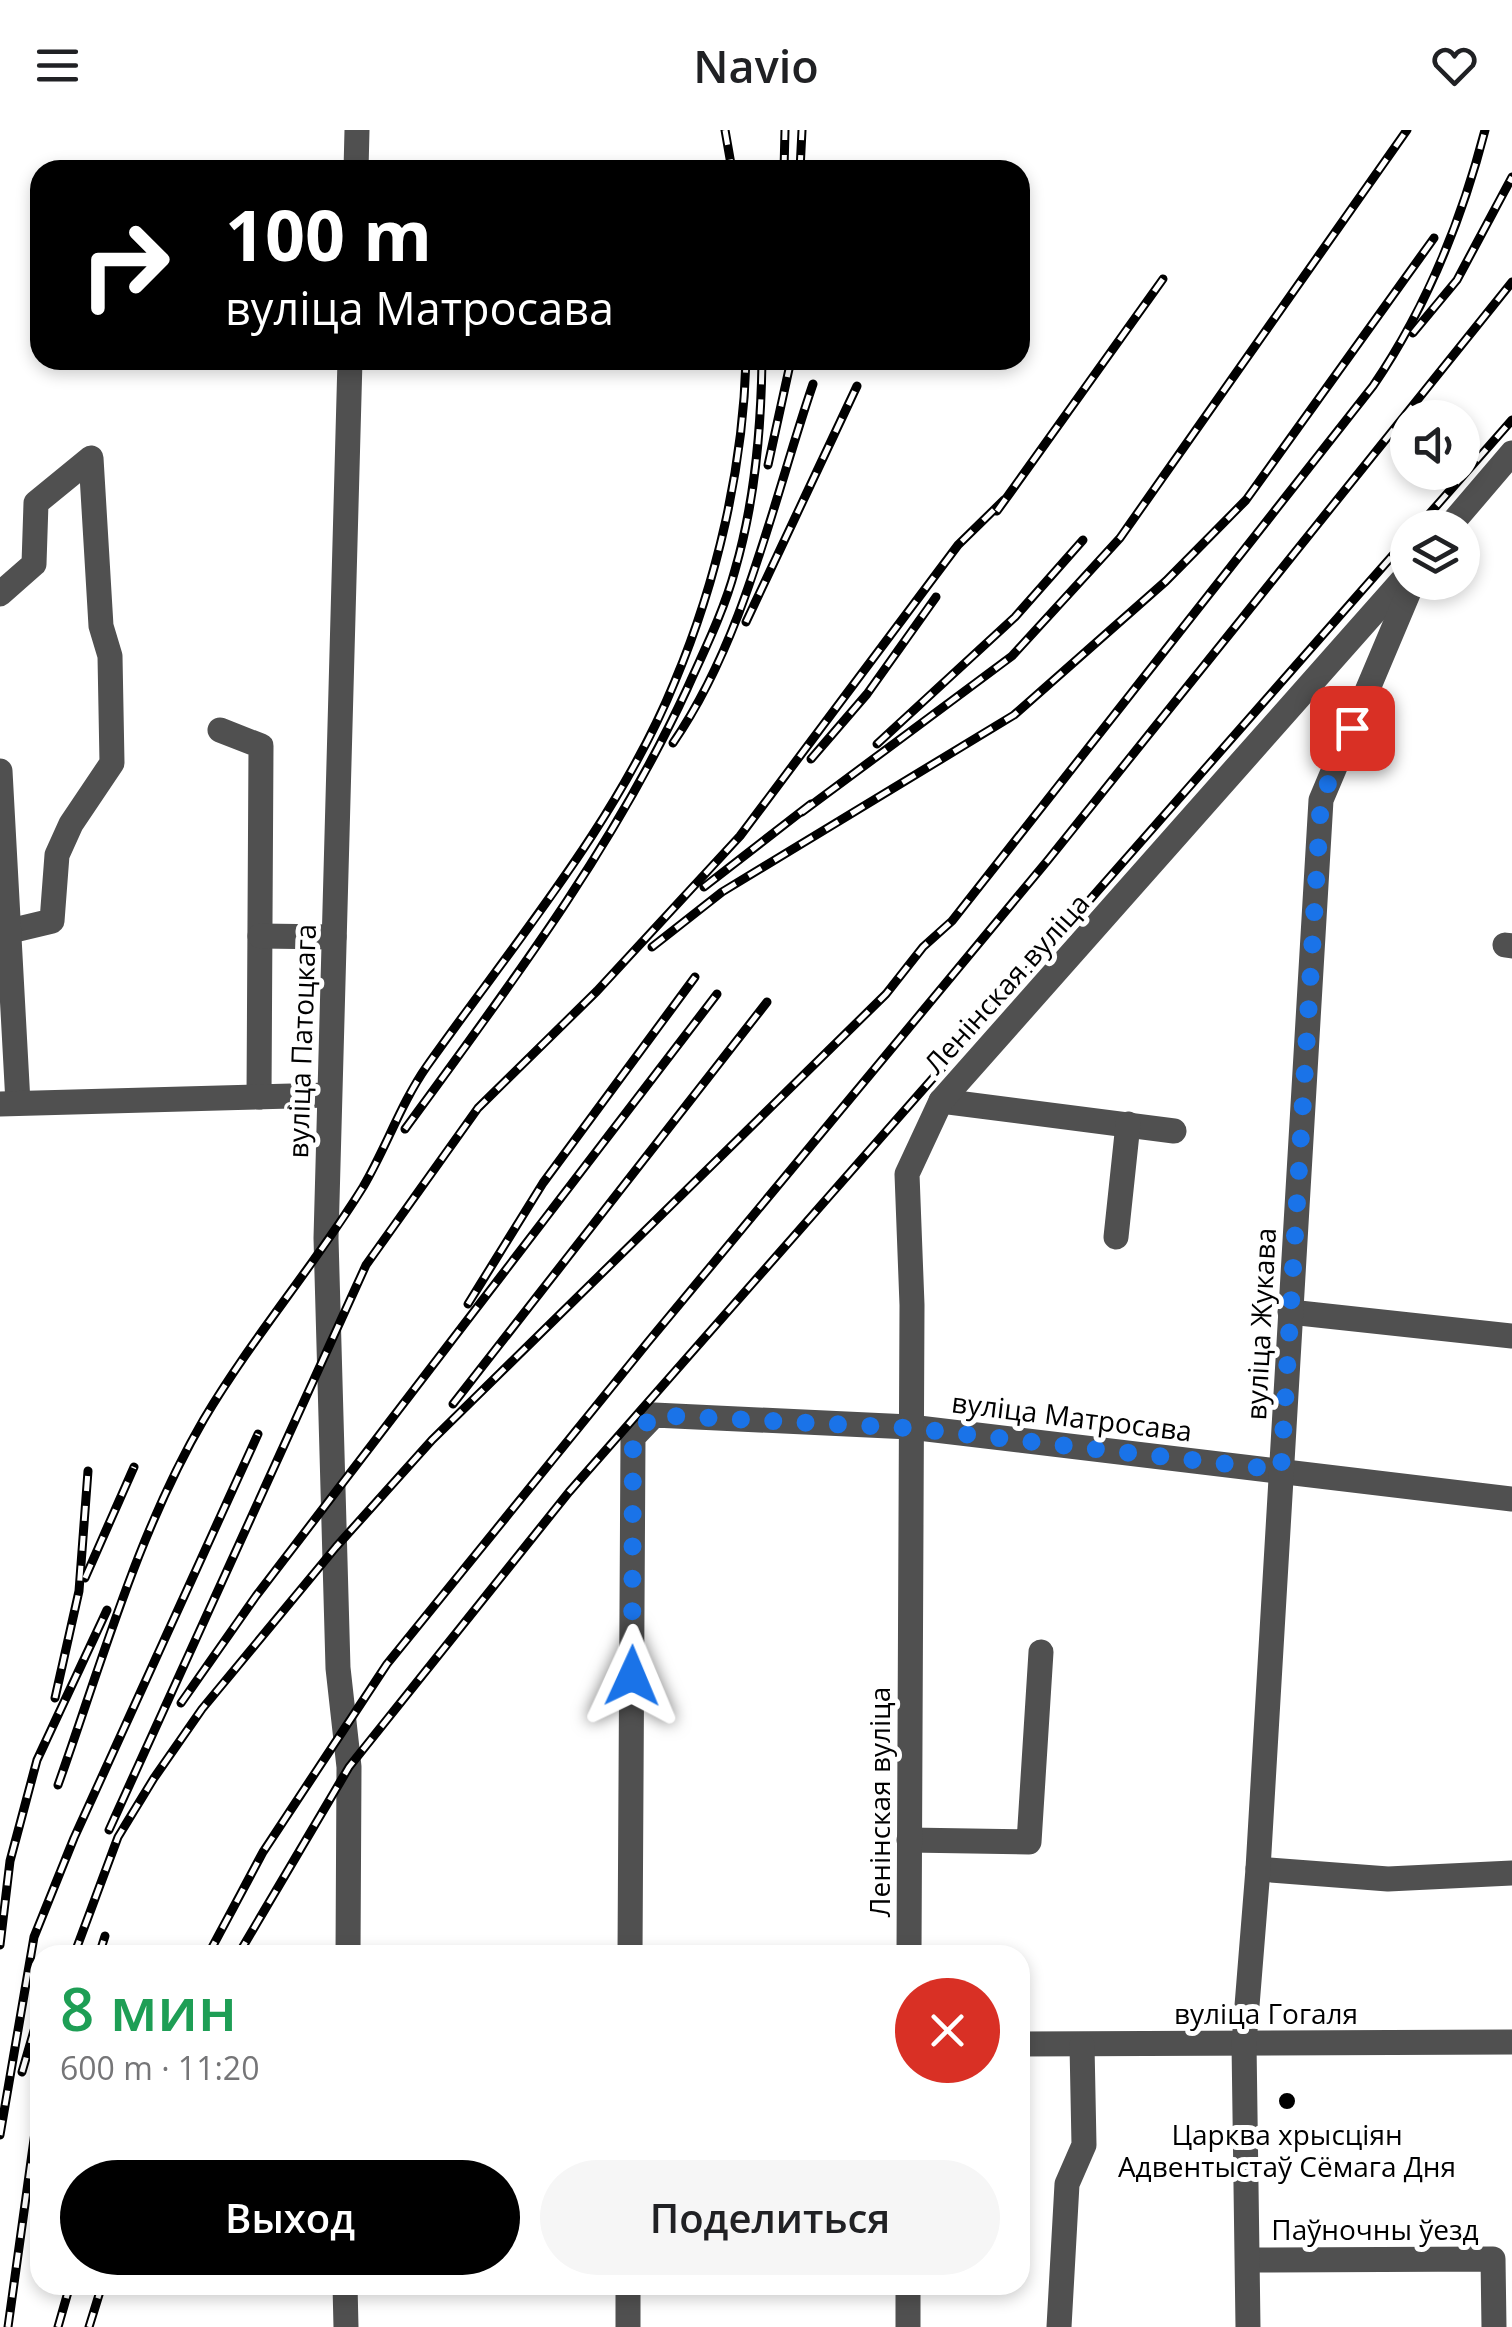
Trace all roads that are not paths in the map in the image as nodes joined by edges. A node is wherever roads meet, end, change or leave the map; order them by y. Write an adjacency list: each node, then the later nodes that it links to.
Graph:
1 (357, 130): 2 (street)
2 (356, 160)
3 (350, 370): 13 (street, вуліца Патоцкага)
4 (1512, 454): 5 (street)
5 (1464, 510)
6 (0, 594): 11 (street)
7 (1390, 594): 16 (street, Ленінская вуліца)
8 (1404, 600): 21 (street, вуліца Жукава)
9 (220, 730): 12 (street)
10 (0, 771): 11 (street)
11 (6, 932): 17 (street)
12 (260, 936): 13 (street); 15 (street)
13 (334, 937): 14 (street, вуліца Патоцкага)
14 (330, 1095): 15 (street); 30 (street, вуліца Патоцкага)
15 (259, 1096): 17 (street)
16 (941, 1101): 18 (street); 23 (street, Ленінская вуліца)
17 (9, 1104)
18 (1128, 1124): 19 (street); 20 (street)
19 (1174, 1131)
20 (1116, 1237)
21 (1290, 1312): 22 (street); 24 (street, вуліца Жукава)
22 (1512, 1336)
23 (910, 1428): 24 (street, вуліца Матросава); 27 (street, Ленінская вуліца); 31 (street, вуліца Матросава)
24 (1281, 1470): 25 (street, вуліца Матросава); 28 (street, вуліца Жукава)
25 (1512, 1499)
26 (1042, 1652): 27 (street)
27 (909, 1840): 32 (street, Ленінская вуліца)
28 (1258, 1869): 29 (street); 34 (street, вуліца Жукава)
29 (1512, 1873)
30 (348, 1945)
31 (630, 1945)
32 (909, 1945)
33 (1512, 2042): 34 (street, вуліца Гогаля)
34 (1244, 2043): 36 (street, вуліца Гогаля); 37 (street, вуліца Жукава)
35 (1030, 2044): 36 (street, вуліца Гогаля)
36 (1082, 2045): 44 (street)
37 (1248, 2260): 45 (street, вуліца Жукава); 46 (street, Паўночны ўезд)
38 (345, 2295): 41 (street)
39 (628, 2295): 42 (street)
40 (908, 2295): 43 (street)
41 (346, 2327)
42 (628, 2327)
43 (908, 2327)
44 (1059, 2327)
45 (1248, 2327)
46 (1494, 2327)

